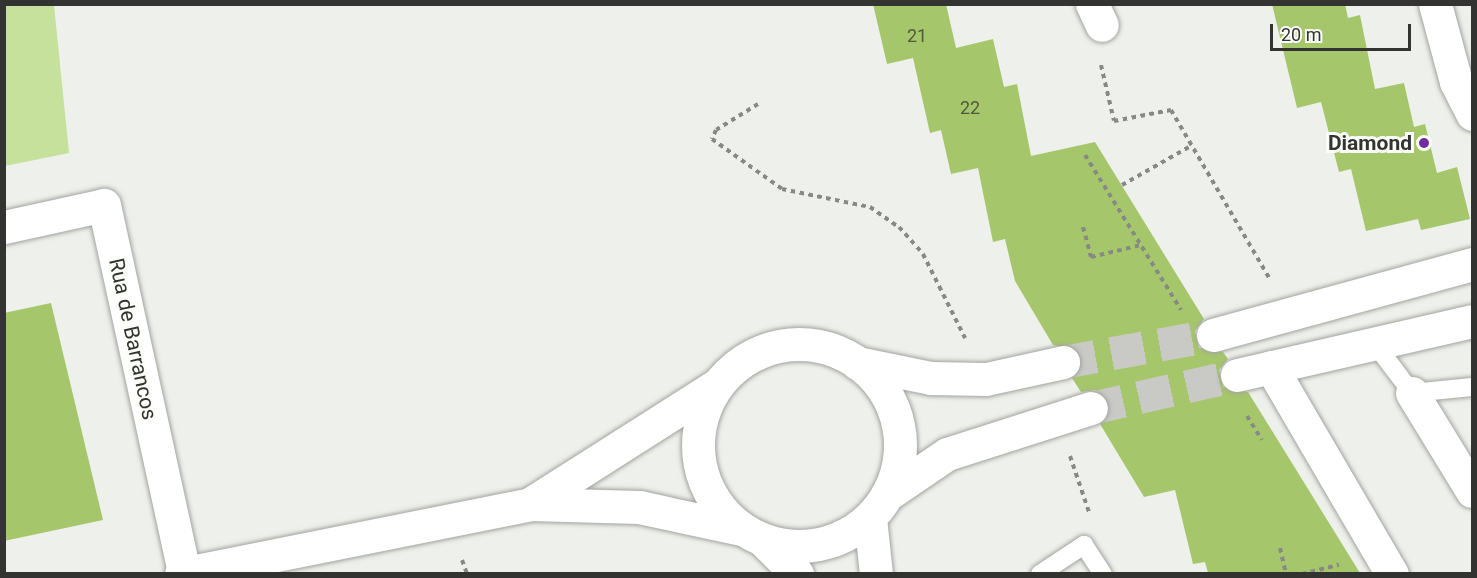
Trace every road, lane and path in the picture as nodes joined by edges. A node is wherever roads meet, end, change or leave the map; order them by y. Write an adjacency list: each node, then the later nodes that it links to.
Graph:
1 (1440, 13): 2 (street); 5 (street)
2 (1473, 44)
3 (1110, 101): 6 (path)
4 (758, 104): 13 (path)
5 (1473, 114)
6 (1191, 146): 7 (path); 12 (path)
7 (1122, 185)
8 (4, 226): 33 (street, Rua de Barrancos)
9 (1083, 227): 10 (path)
10 (1141, 245)
11 (1473, 264): 12 (street)
12 (1290, 314): 15 (street)
13 (955, 318)
14 (1473, 321): 16 (street)
15 (1213, 335)
16 (1375, 344): 19 (street); 23 (lane)
17 (1063, 362): 18 (street)
18 (857, 363): 21 (street); 28 (street)
19 (1270, 367): 20 (street); 40 (street)
20 (1237, 375)
21 (715, 386): 27 (street); 29 (street)
22 (1473, 387): 23 (lane)
23 (1412, 393): 26 (street)
24 (1090, 408): 25 (street)
25 (1056, 415): 28 (street); 30 (path)
26 (1473, 491)
27 (530, 504): 29 (street); 33 (street)
28 (879, 506): 29 (street); 35 (street)
29 (753, 535): 34 (street)
30 (1084, 545): 36 (lane); 37 (lane)
31 (1280, 548): 38 (path)
32 (1339, 564): 39 (path)
33 (183, 573)
34 (798, 573)
35 (876, 573)
36 (1040, 573)
37 (1103, 573)
38 (1286, 573)
39 (1302, 573)
40 (1392, 573)

